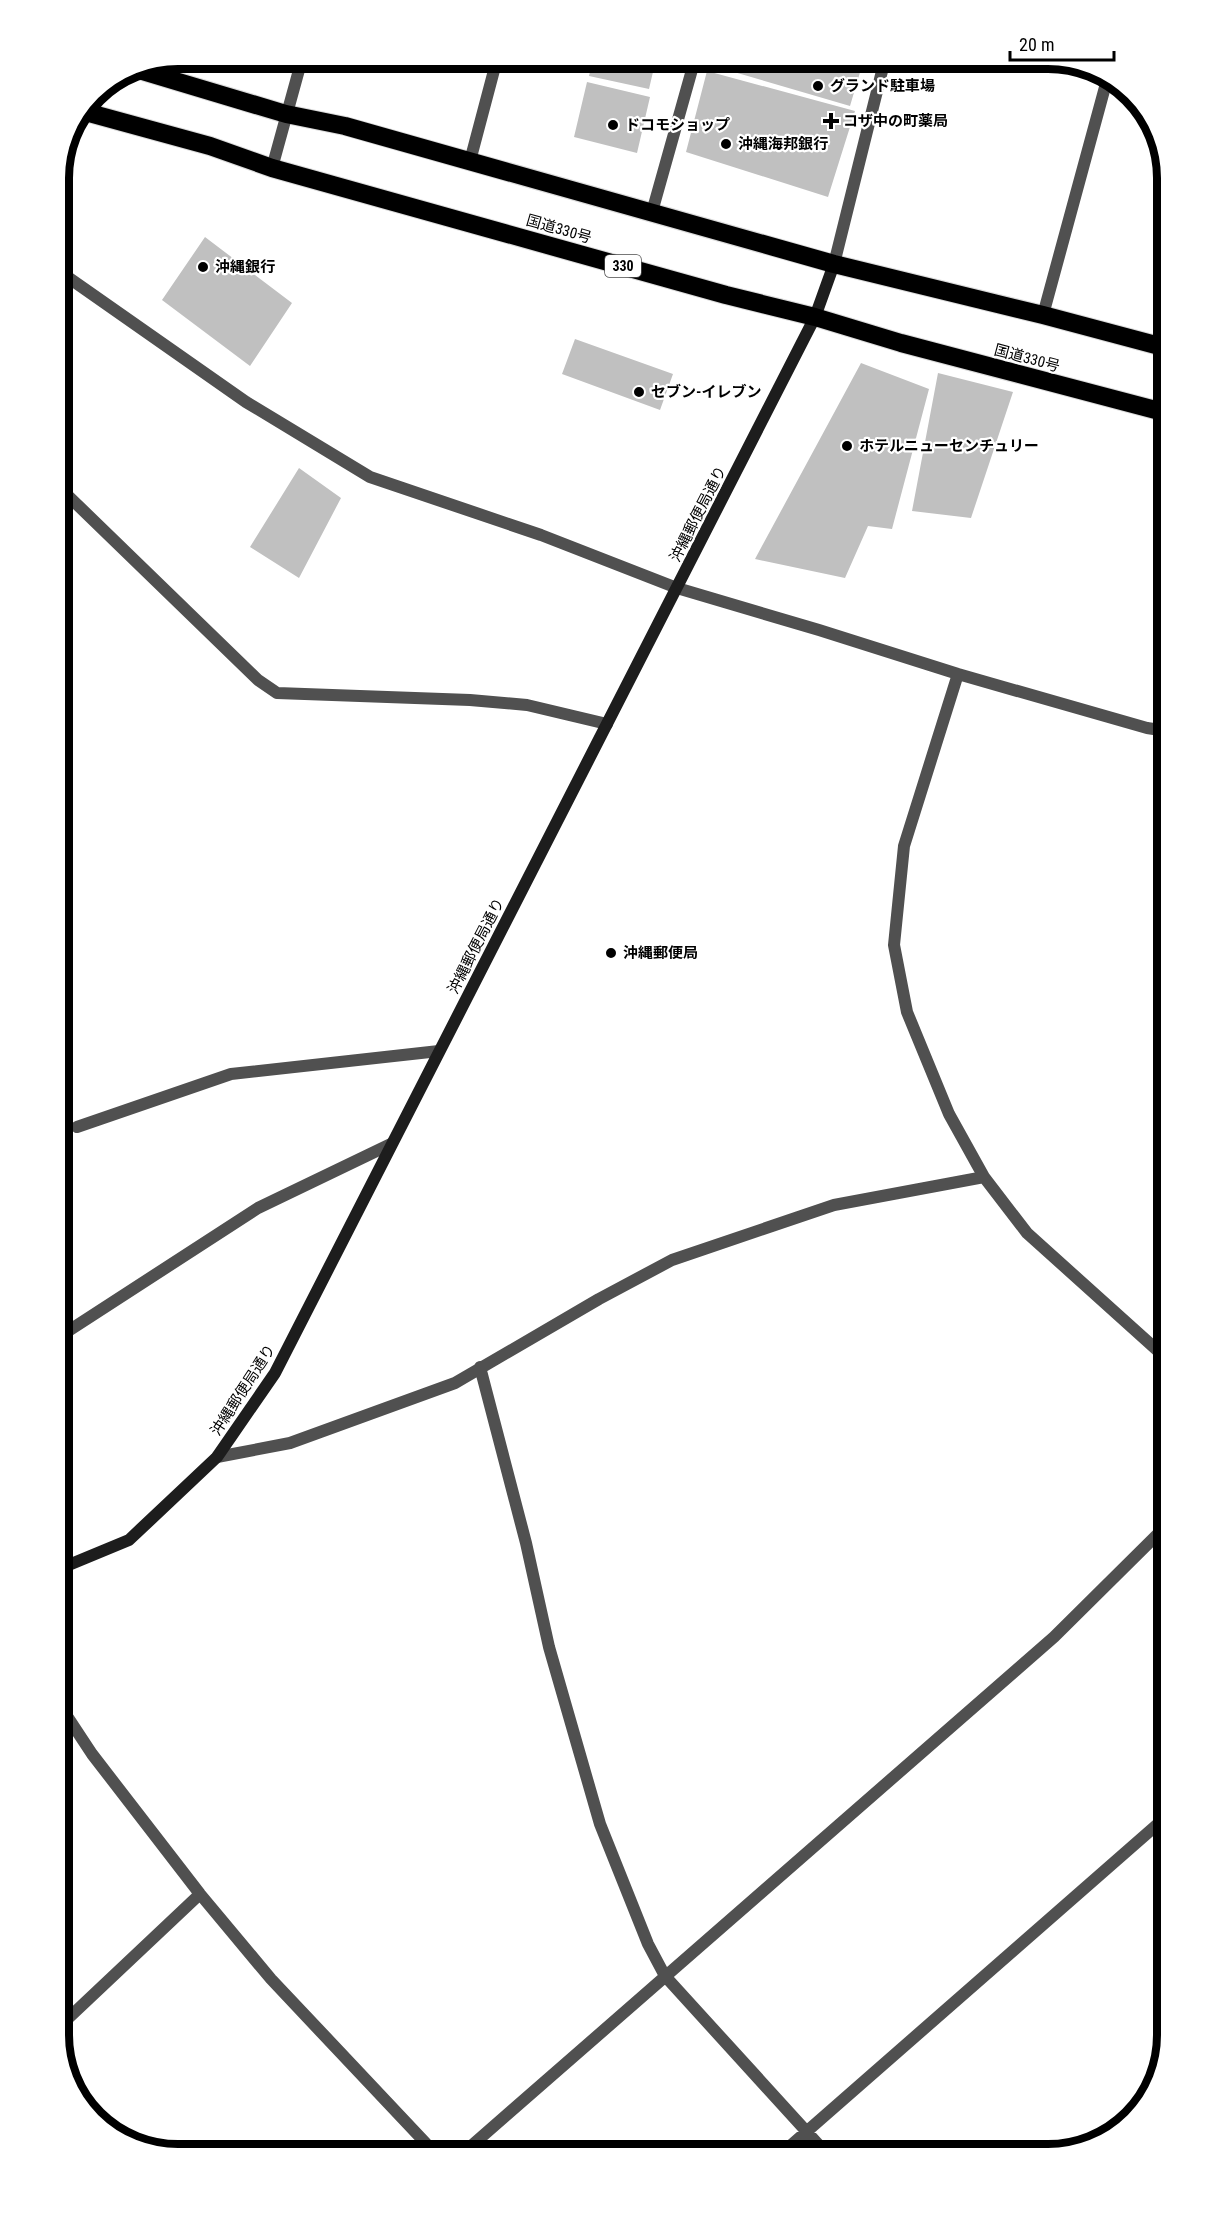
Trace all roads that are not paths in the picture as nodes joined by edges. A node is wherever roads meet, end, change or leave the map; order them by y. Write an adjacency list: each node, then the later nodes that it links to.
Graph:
1 (299, 69): 8 (street)
2 (494, 69): 9 (street)
3 (692, 69): 11 (street)
4 (883, 69): 12 (street)
5 (149, 73): 8 (highway)
6 (1106, 85): 14 (street)
7 (90, 113): 10 (highway, 国道330号 / 330)
8 (286, 114): 9 (highway); 10 (street)
9 (470, 161): 11 (highway)
10 (272, 168): 15 (highway, 国道330号 / 330)
11 (652, 212): 12 (highway)
12 (834, 264): 14 (highway); 15 (street, 沖縄郵便局通り)
13 (69, 278): 19 (street)
14 (1043, 315): 16 (highway)
15 (815, 318): 17 (highway, 国道330号 / 330); 19 (street, 沖縄郵便局通り)
16 (1157, 345)
17 (1157, 411)
18 (69, 497): 21 (street)
19 (677, 588): 20 (street); 21 (street, 沖縄郵便局通り)
20 (958, 674): 22 (street); 26 (street)
21 (608, 724): 23 (street, 沖縄郵便局通り)
22 (1157, 730)
23 (439, 1050): 24 (street); 25 (street, 沖縄郵便局通り)
24 (76, 1127)
25 (391, 1144): 27 (street); 30 (street, 沖縄郵便局通り)
26 (984, 1177): 28 (street); 29 (street)
27 (69, 1331)
28 (1157, 1350)
29 (480, 1367): 30 (street); 36 (street)
30 (217, 1457): 32 (street, 沖縄郵便局通り)
31 (1157, 1535): 36 (street)
32 (69, 1565)
33 (69, 1719): 35 (street)
34 (1157, 1825): 38 (street)
35 (200, 1894): 37 (street); 39 (street)
36 (665, 1976): 38 (street); 40 (street)
37 (69, 2017)
38 (808, 2131): 41 (street); 42 (street)
39 (427, 2144)
40 (473, 2144)
41 (793, 2144)
42 (819, 2144)

